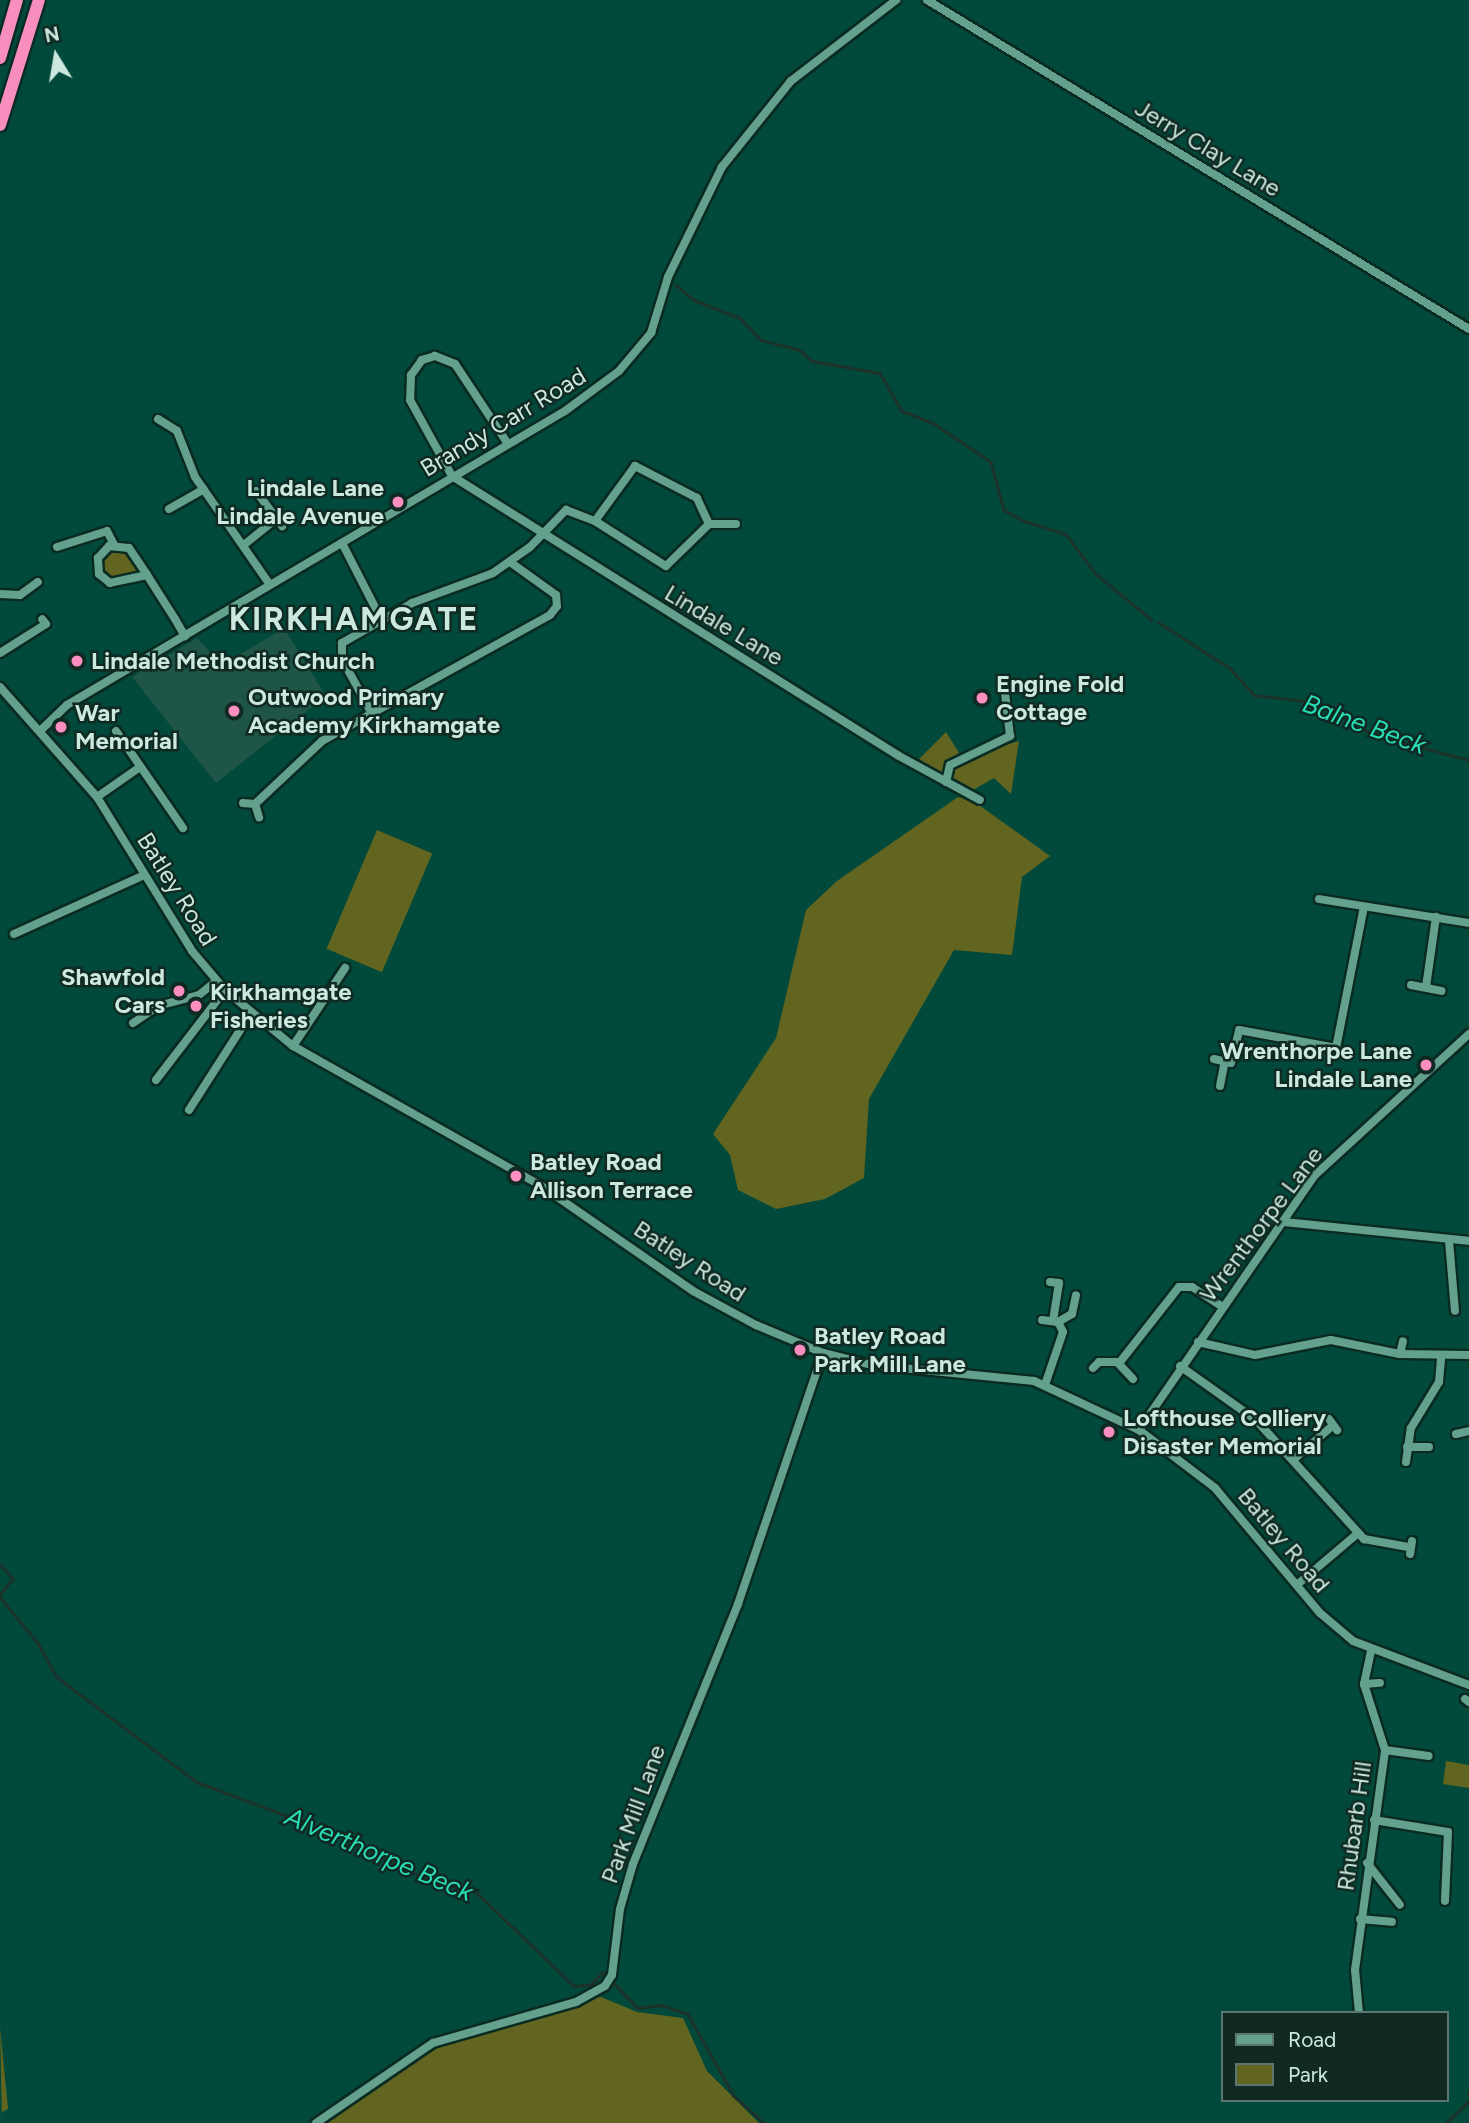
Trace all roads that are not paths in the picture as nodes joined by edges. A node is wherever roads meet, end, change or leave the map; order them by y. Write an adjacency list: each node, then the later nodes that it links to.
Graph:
1 (17, 0): 5 (highway)
2 (38, 0): 6 (highway)
3 (896, 0): 9 (street, Brandy Carr Road)
4 (927, 0): 7 (street, Jerry Clay Lane)
5 (0, 58)
6 (0, 125)
7 (1469, 329)
8 (158, 419): 11 (street)
9 (508, 444): 10 (street, Brandy Carr Road); 10 (street)
10 (452, 476): 17 (street, Lindale Lane); 18 (street, Brandy Carr Road)
11 (204, 489): 13 (street); 19 (street)
12 (256, 491): 19 (street)
13 (163, 500)
14 (595, 521): 15 (street); 15 (street); 17 (street)
15 (709, 524): 16 (street)
16 (736, 524)
17 (541, 534): 22 (street); 37 (street, Lindale Lane)
18 (342, 543): 25 (street, Brandy Carr Road); 28 (street)
19 (245, 544): 25 (street)
20 (114, 545): 21 (street); 23 (street); 23 (street)
21 (57, 547)
22 (509, 562): 28 (street); 33 (street)
23 (146, 575): 29 (street)
24 (38, 582): 26 (street)
25 (270, 585): 29 (street, Brandy Carr Road)
26 (0, 594)
27 (42, 619): 30 (street)
28 (381, 619): 33 (street)
29 (185, 636): 34 (street, Brandy Carr Road)
30 (0, 653)
31 (0, 687): 34 (street, Batley Road)
32 (1005, 693): 37 (street)
33 (371, 712): 41 (street)
34 (40, 731): 38 (street, Batley Road)
35 (117, 731): 36 (street)
36 (140, 767): 38 (street); 43 (street)
37 (946, 782): 39 (street, Lindale Lane)
38 (97, 797): 44 (street, Batley Road)
39 (981, 800)
40 (243, 803): 41 (street)
41 (254, 804): 42 (street)
42 (259, 817)
43 (183, 828)
44 (144, 876): 49 (street); 51 (street, Batley Road)
45 (1319, 899): 46 (street)
46 (1364, 907): 47 (street); 61 (street)
47 (1436, 917): 48 (street); 53 (street)
48 (1469, 923)
49 (14, 934)
50 (345, 968): 62 (street)
51 (216, 981): 54 (street, Batley Road); 57 (street)
52 (1411, 985): 53 (street)
53 (1426, 987): 55 (street)
54 (225, 990): 56 (street, Batley Road); 66 (street)
55 (1441, 990)
56 (251, 1013): 62 (street, Batley Road); 68 (street)
57 (143, 1017): 58 (street); 59 (street)
58 (133, 1023)
59 (149, 1024)
60 (1469, 1034): 69 (street, Wrenthorpe Lane)
61 (1299, 1041): 63 (street); 65 (street)
62 (293, 1046): 80 (street, Batley Road)
63 (1296, 1054)
64 (1214, 1059): 65 (street)
65 (1225, 1061): 67 (street)
66 (156, 1080)
67 (1220, 1086)
68 (189, 1110)
69 (1283, 1222): 70 (street); 74 (street, Wrenthorpe Lane)
70 (1449, 1241): 71 (street); 75 (street)
71 (1469, 1241)
72 (1050, 1282): 76 (street)
73 (1076, 1295): 76 (street)
74 (1223, 1307): 79 (street, Wrenthorpe Lane); 84 (street)
75 (1455, 1311)
76 (1055, 1319): 77 (street); 88 (street)
77 (1042, 1320)
78 (1403, 1341): 81 (street)
79 (1198, 1342): 81 (street); 85 (street, Wrenthorpe Lane)
80 (823, 1353): 88 (street, Batley Road); 111 (street, Park Mill Lane)
81 (1400, 1354): 82 (street)
82 (1441, 1356): 83 (street); 91 (street)
83 (1469, 1356)
84 (1118, 1363): 86 (street); 87 (street)
85 (1180, 1366): 90 (street, Wrenthorpe Lane); 93 (street)
86 (1093, 1367)
87 (1133, 1379)
88 (1045, 1385): 90 (street, Batley Road)
89 (1333, 1425): 93 (street)
90 (1139, 1430): 97 (street, Batley Road)
91 (1407, 1447): 92 (street); 94 (street)
92 (1429, 1447)
93 (1293, 1460): 95 (street)
94 (1406, 1462)
95 (1357, 1534): 96 (street); 97 (street)
96 (1410, 1547)
97 (1298, 1584): 98 (street, Batley Road)
98 (1371, 1650): 100 (street, Rhubarb Hill); 101 (street, Batley Road)
99 (1380, 1683): 100 (street)
100 (1364, 1684): 102 (street, Rhubarb Hill)
101 (1469, 1685)
102 (1385, 1749): 103 (street); 104 (street, Rhubarb Hill)
103 (1429, 1756)
104 (1374, 1820): 105 (street, Rhubarb Hill); 106 (street)
105 (1367, 1863): 107 (street); 108 (street, Rhubarb Hill)
106 (1445, 1901)
107 (1400, 1905)
108 (1360, 1919): 109 (street); 110 (street, Rhubarb Hill)
109 (1392, 1922)
110 (1359, 2011)
111 (316, 2123)

